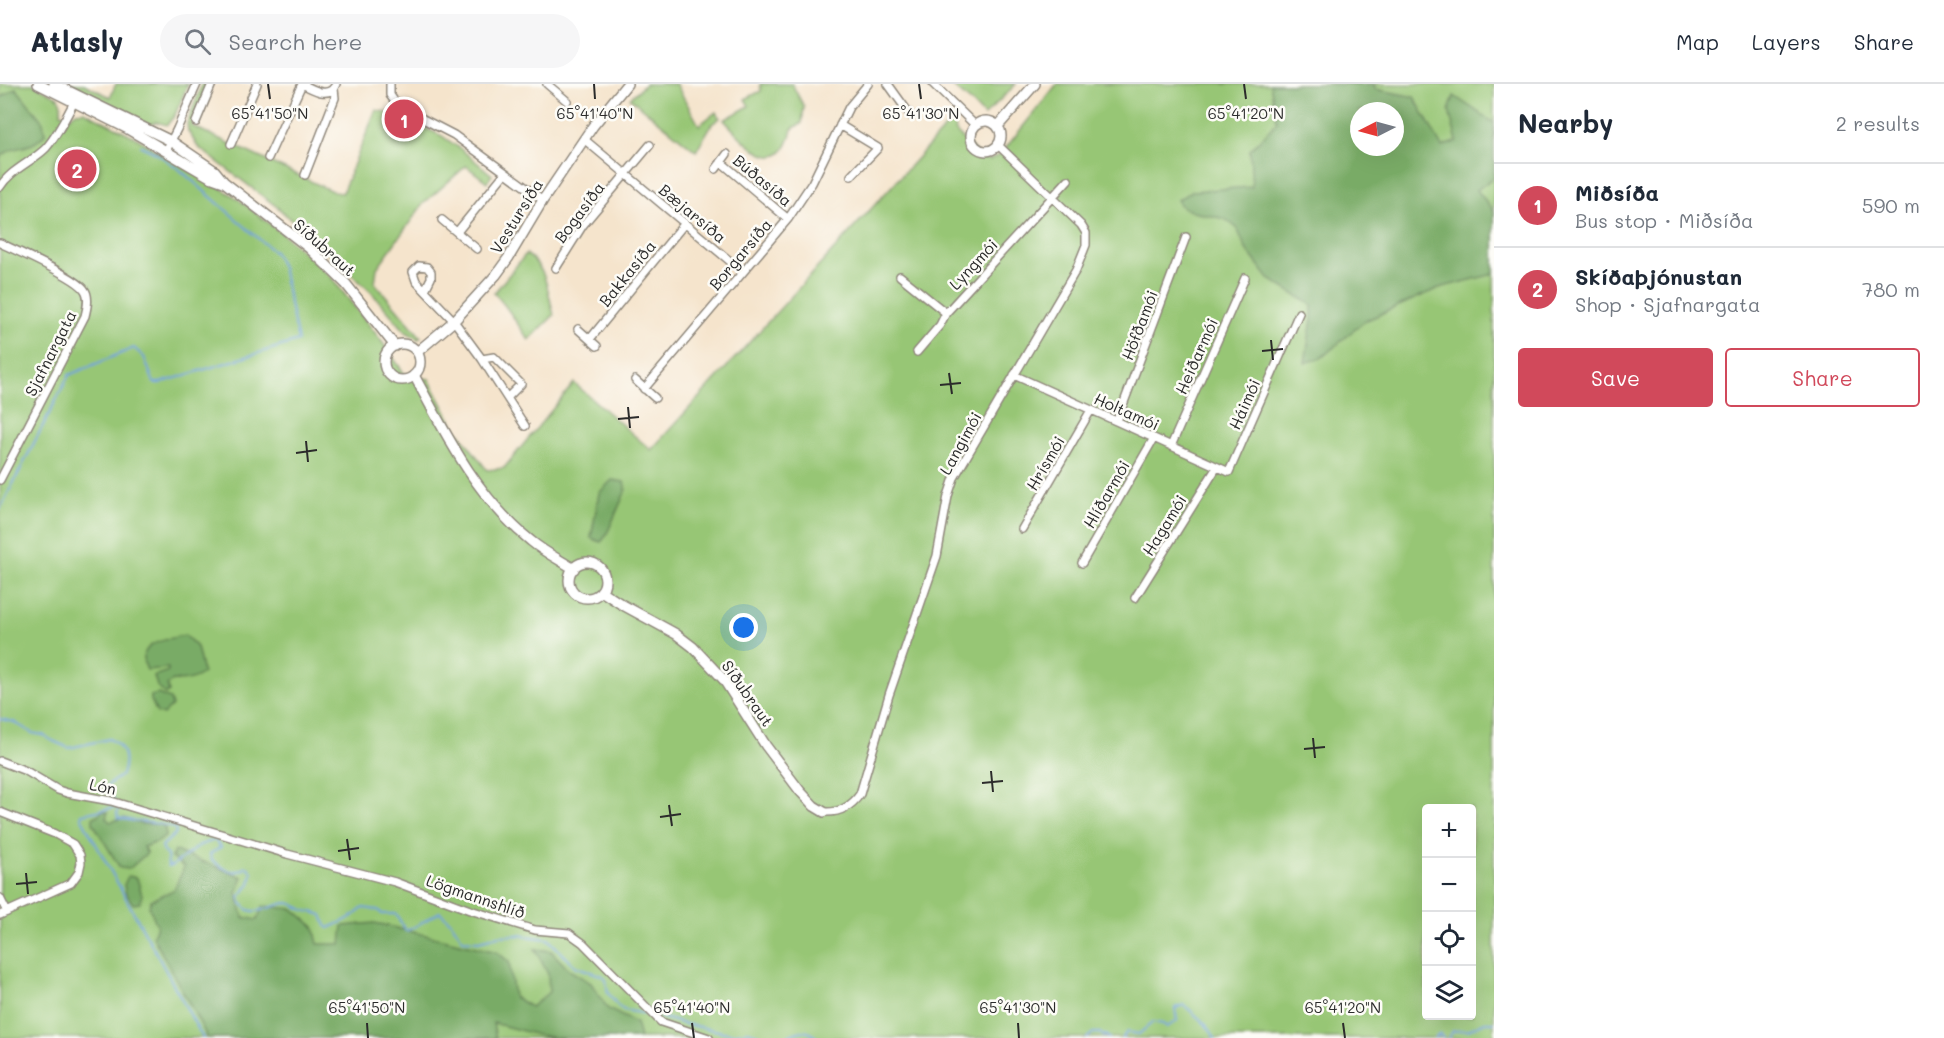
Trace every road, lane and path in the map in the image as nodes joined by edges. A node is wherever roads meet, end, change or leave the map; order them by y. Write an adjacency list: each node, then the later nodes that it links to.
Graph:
1 (38, 84): 15 (street, Síðubraut)
2 (54, 84): 15 (street, Síðubraut)
3 (197, 84): 23 (street)
4 (212, 84): 18 (street)
5 (257, 84): 25 (street)
6 (302, 84): 13 (street); 31 (street)
7 (390, 84): 34 (street)
8 (547, 84): 16 (street)
9 (627, 84): 22 (street, Vestursíða)
10 (888, 84): 17 (street)
11 (933, 84): 20 (street)
12 (1035, 84): 21 (street)
13 (335, 86): 36 (street)
14 (863, 86): 19 (street, Borgarsíða)
15 (76, 99): 23 (street, Síðubraut); 29 (street, Síðubraut); 40 (street)
16 (567, 101)
17 (911, 116)
18 (196, 122)
19 (840, 125): 28 (street); 43 (street, Borgarsíða)
20 (975, 125): 21 (street); 27 (street)
21 (998, 126): 27 (street)
22 (585, 140): 35 (street, Bæjarsíða); 42 (street, Vestursíða)
23 (171, 141): 29 (street); 39 (street, Síðubraut)
24 (884, 142): 28 (street)
25 (231, 144)
26 (650, 145): 35 (street)
27 (998, 145): 41 (street, Langimói)
28 (878, 148): 37 (street)
29 (166, 151): 39 (street, Síðubraut)
30 (727, 154): 32 (street, Búðasíða)
31 (268, 158)
32 (721, 162): 33 (street, Búðasíða); 43 (street, Búðasíða)
33 (716, 169)
34 (505, 173): 42 (street); 46 (street)
35 (626, 174): 45 (street, Bæjarsíða); 50 (street, Bogasíða)
36 (304, 175)
37 (851, 176)
38 (1068, 180): 41 (street, Lyngmói)
39 (224, 182): 60 (street, Síðubraut)
40 (0, 187)
41 (1052, 197): 55 (street, Lyngmói); 66 (street, Langimói)
42 (543, 201): 57 (street, Vestursíða)
43 (788, 219): 51 (street, Borgarsíða)
44 (442, 220): 46 (street)
45 (685, 223): 51 (street, Bæjarsíða); 59 (street, Bakkasíða)
46 (457, 232): 49 (street)
47 (1186, 237): 72 (street, Höfðamói)
48 (0, 243): 78 (street, Sjafnargata)
49 (477, 249)
50 (556, 268)
51 (742, 272): 68 (street, Borgarsíða)
52 (900, 276): 55 (street)
53 (1245, 278): 75 (street, Heiðarmói)
54 (425, 290): 57 (street)
55 (946, 313): 63 (street, Lyngmói)
56 (1299, 314): 77 (street, Háimói)
57 (454, 321): 62 (street, Vestursíða); 64 (street)
58 (578, 329): 59 (street)
59 (590, 339): 61 (street)
60 (395, 346): 62 (street); 65 (street)
61 (597, 346)
62 (417, 352): 65 (street)
63 (917, 352)
64 (482, 358): 69 (street); 69 (street)
65 (414, 375): 81 (street)
66 (1014, 375): 71 (street, Holtamói); 86 (street, Langimói)
67 (635, 381): 68 (street)
68 (644, 388): 70 (street)
69 (507, 398): 73 (street)
70 (655, 398)
71 (1092, 410): 72 (street, Holtamói); 79 (street, Hrísmói)
72 (1117, 421): 74 (street, Holtamói)
73 (525, 426)
74 (1154, 438): 75 (street, Holtamói); 80 (street, Hlíðarmói)
75 (1171, 446): 76 (street, Holtamói)
76 (1217, 467): 77 (street, Holtamói); 83 (street, Hagamói)
77 (1229, 472)
78 (0, 480)
79 (1022, 529)
80 (1082, 563)
81 (574, 569): 82 (street); 82 (street)
82 (601, 591): 86 (street, Síðubraut)
83 (1135, 598)
84 (0, 761): 87 (street, Lón)
85 (0, 812): 89 (street)
86 (824, 812)
87 (205, 828): 90 (street, Lögmannshlíð)
88 (0, 898): 89 (street)
89 (4, 914)
90 (709, 1038)

